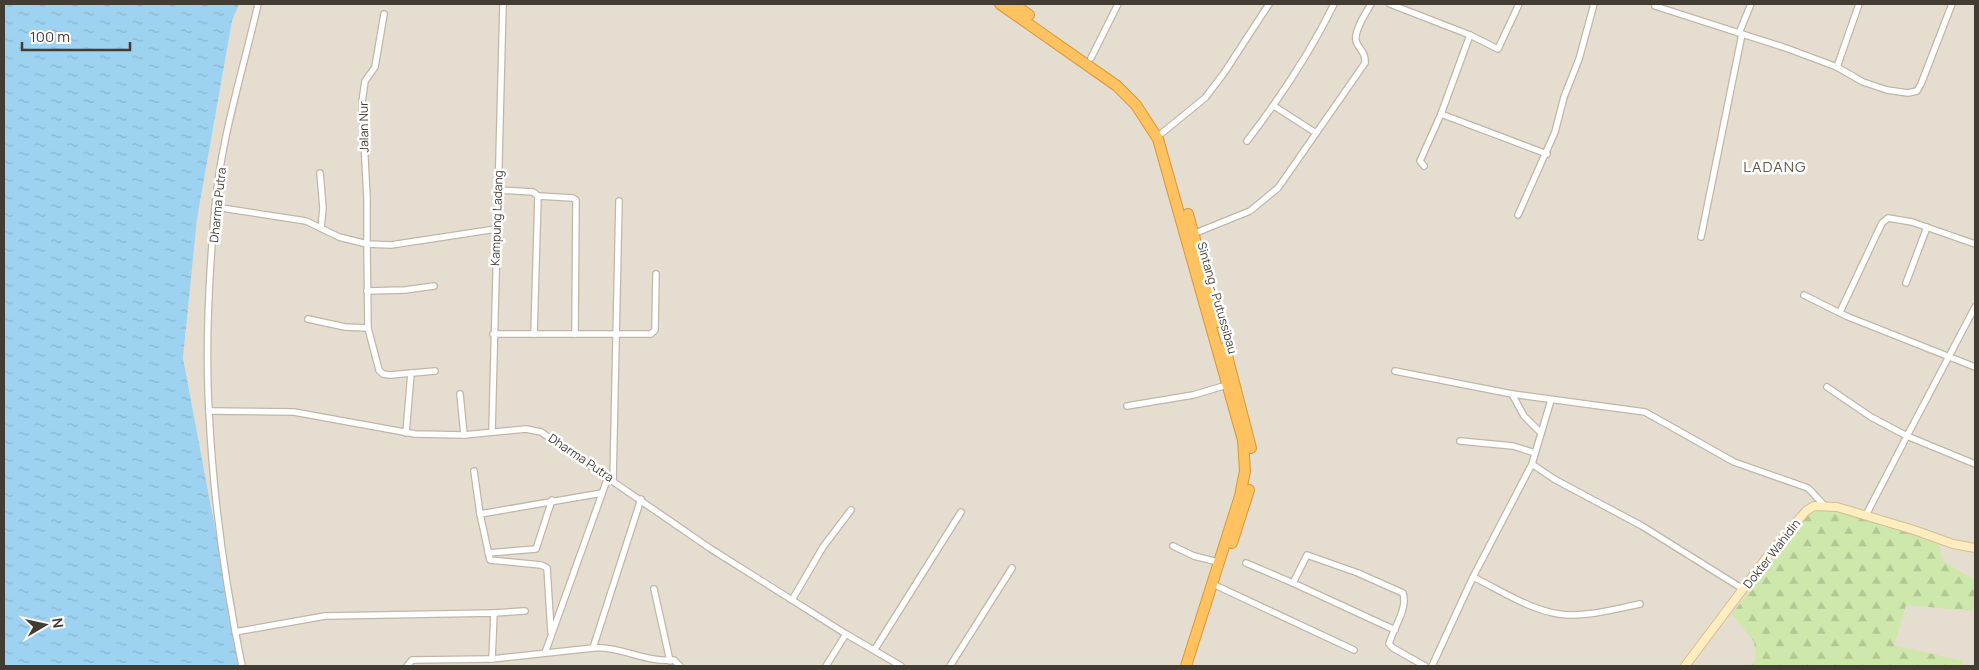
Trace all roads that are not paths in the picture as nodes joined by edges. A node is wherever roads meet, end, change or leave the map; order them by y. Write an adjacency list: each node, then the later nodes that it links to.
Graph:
1 (258, 4): 33 (street, Dharma Putra)
2 (503, 4): 30 (street, Kampung Ladang)
3 (1000, 4): 43 (highway, Sintang - Putussibau)
4 (1014, 4): 20 (highway, Sintang - Putussibau)
5 (1118, 4): 20 (street)
6 (1269, 4): 24 (street)
7 (1334, 4): 22 (street)
8 (1371, 4): 25 (street)
9 (1390, 4): 19 (street)
10 (1519, 4): 19 (street)
11 (1594, 4): 27 (street)
12 (1647, 4): 16 (street)
13 (1751, 4): 18 (street)
14 (1859, 4): 21 (street)
15 (1952, 4): 21 (street)
16 (1655, 5): 18 (street)
17 (384, 14): 40 (street, Jalan Nur)
18 (1741, 33): 21 (street); 39 (street)
19 (1470, 35): 23 (street)
20 (1091, 58): 24 (highway, Sintang - Putussibau)
21 (1837, 67)
22 (1274, 106): 25 (street); 26 (street)
23 (1441, 114): 27 (street); 28 (street)
24 (1162, 133): 38 (highway, Sintang - Putussibau)
25 (1316, 133): 38 (street)
26 (1247, 141)
27 (1547, 154): 34 (street)
28 (1424, 166)
29 (320, 173): 36 (street)
30 (498, 190): 31 (street); 37 (street, Kampung Ladang)
31 (538, 196): 54 (street); 55 (street)
32 (619, 201): 52 (street)
33 (215, 207): 36 (street); 67 (street, Dharma Putra)
34 (1518, 215)
35 (1928, 227): 41 (street); 44 (street); 49 (street)
36 (321, 228): 40 (street)
37 (496, 229): 40 (street); 53 (street, Kampung Ladang)
38 (1193, 234): 43 (highway, Sintang - Putussibau)
39 (1701, 237)
40 (367, 244): 46 (street, Jalan Nur)
41 (1975, 244)
42 (656, 274): 52 (street)
43 (1202, 279): 61 (highway, Sintang - Putussibau); 95 (highway, Sintang - Putussibau)
44 (1906, 283)
45 (434, 286): 46 (street)
46 (367, 291): 51 (street, Jalan Nur)
47 (1804, 295): 49 (street)
48 (1975, 307): 56 (street)
49 (1840, 312): 56 (street)
50 (308, 319): 51 (street)
51 (368, 328): 60 (street, Jalan Nur)
52 (615, 333): 55 (street); 78 (street)
53 (493, 334): 54 (street); 68 (street, Kampung Ladang)
54 (534, 334): 55 (street)
55 (574, 334)
56 (1950, 357): 57 (street); 72 (street)
57 (1975, 367)
58 (435, 371): 60 (street)
59 (1395, 371): 64 (street)
60 (411, 373): 69 (street)
61 (1227, 386): 66 (street); 90 (highway, Sintang - Putussibau)
62 (1827, 387): 72 (street)
63 (460, 394): 71 (street)
64 (1512, 394): 65 (street); 70 (street)
65 (1551, 400): 70 (street); 82 (street)
66 (1126, 406)
67 (209, 411): 69 (street, Dharma Putra); 103 (street, Dharma Putra)
68 (492, 432): 71 (street, Dharma Putra); 78 (street, Dharma Putra)
69 (406, 433): 71 (street, Dharma Putra)
70 (1541, 433): 74 (street)
71 (464, 435)
72 (1907, 436): 76 (street); 86 (street)
73 (1460, 441): 74 (street)
74 (1535, 453): 75 (street)
75 (1532, 464): 93 (street); 97 (street)
76 (1975, 464)
77 (474, 471): 85 (street)
78 (611, 479): 79 (street); 80 (street, Dharma Putra)
79 (602, 493): 81 (street); 104 (street)
80 (641, 499): 98 (street, Dharma Putra); 106 (street)
81 (552, 500): 85 (street); 89 (street)
82 (1824, 505): 86 (street); 97 (street, Dokter Wahidin)
83 (851, 510): 98 (street)
84 (961, 512): 107 (street)
85 (480, 514): 89 (street)
86 (1866, 515): 88 (street)
87 (1173, 546): 90 (street)
88 (1975, 548)
89 (488, 553): 104 (street)
90 (1218, 562): 118 (highway, Sintang - Putussibau)
91 (1246, 563): 94 (street)
92 (1012, 568): 117 (street)
93 (1473, 577): 99 (street); 121 (street)
94 (1294, 583): 102 (street); 102 (street)
95 (1217, 586): 108 (street); 119 (highway, Sintang - Putussibau)
96 (654, 589): 111 (street)
97 (1743, 589): 122 (street, Dokter Wahidin)
98 (792, 600): 105 (street, Dharma Putra)
99 (1640, 604)
100 (525, 611): 101 (street)
101 (494, 613): 103 (street); 110 (street)
102 (1395, 630): 120 (street)
103 (235, 632): 112 (street, Dharma Putra)
104 (552, 634): 109 (street)
105 (846, 634): 107 (street, Dharma Putra); 115 (street)
106 (593, 648): 109 (street); 111 (street)
107 (875, 650): 116 (street, Dharma Putra)
108 (1354, 650)
109 (545, 653): 110 (street)
110 (492, 659): 113 (street)
111 (670, 660): 114 (street)
112 (242, 666)
113 (407, 666)
114 (680, 666)
115 (826, 666)
116 (901, 666)
117 (950, 666)
118 (1186, 666)
119 (1192, 666)
120 (1425, 666)
121 (1432, 666)
122 (1685, 666)

